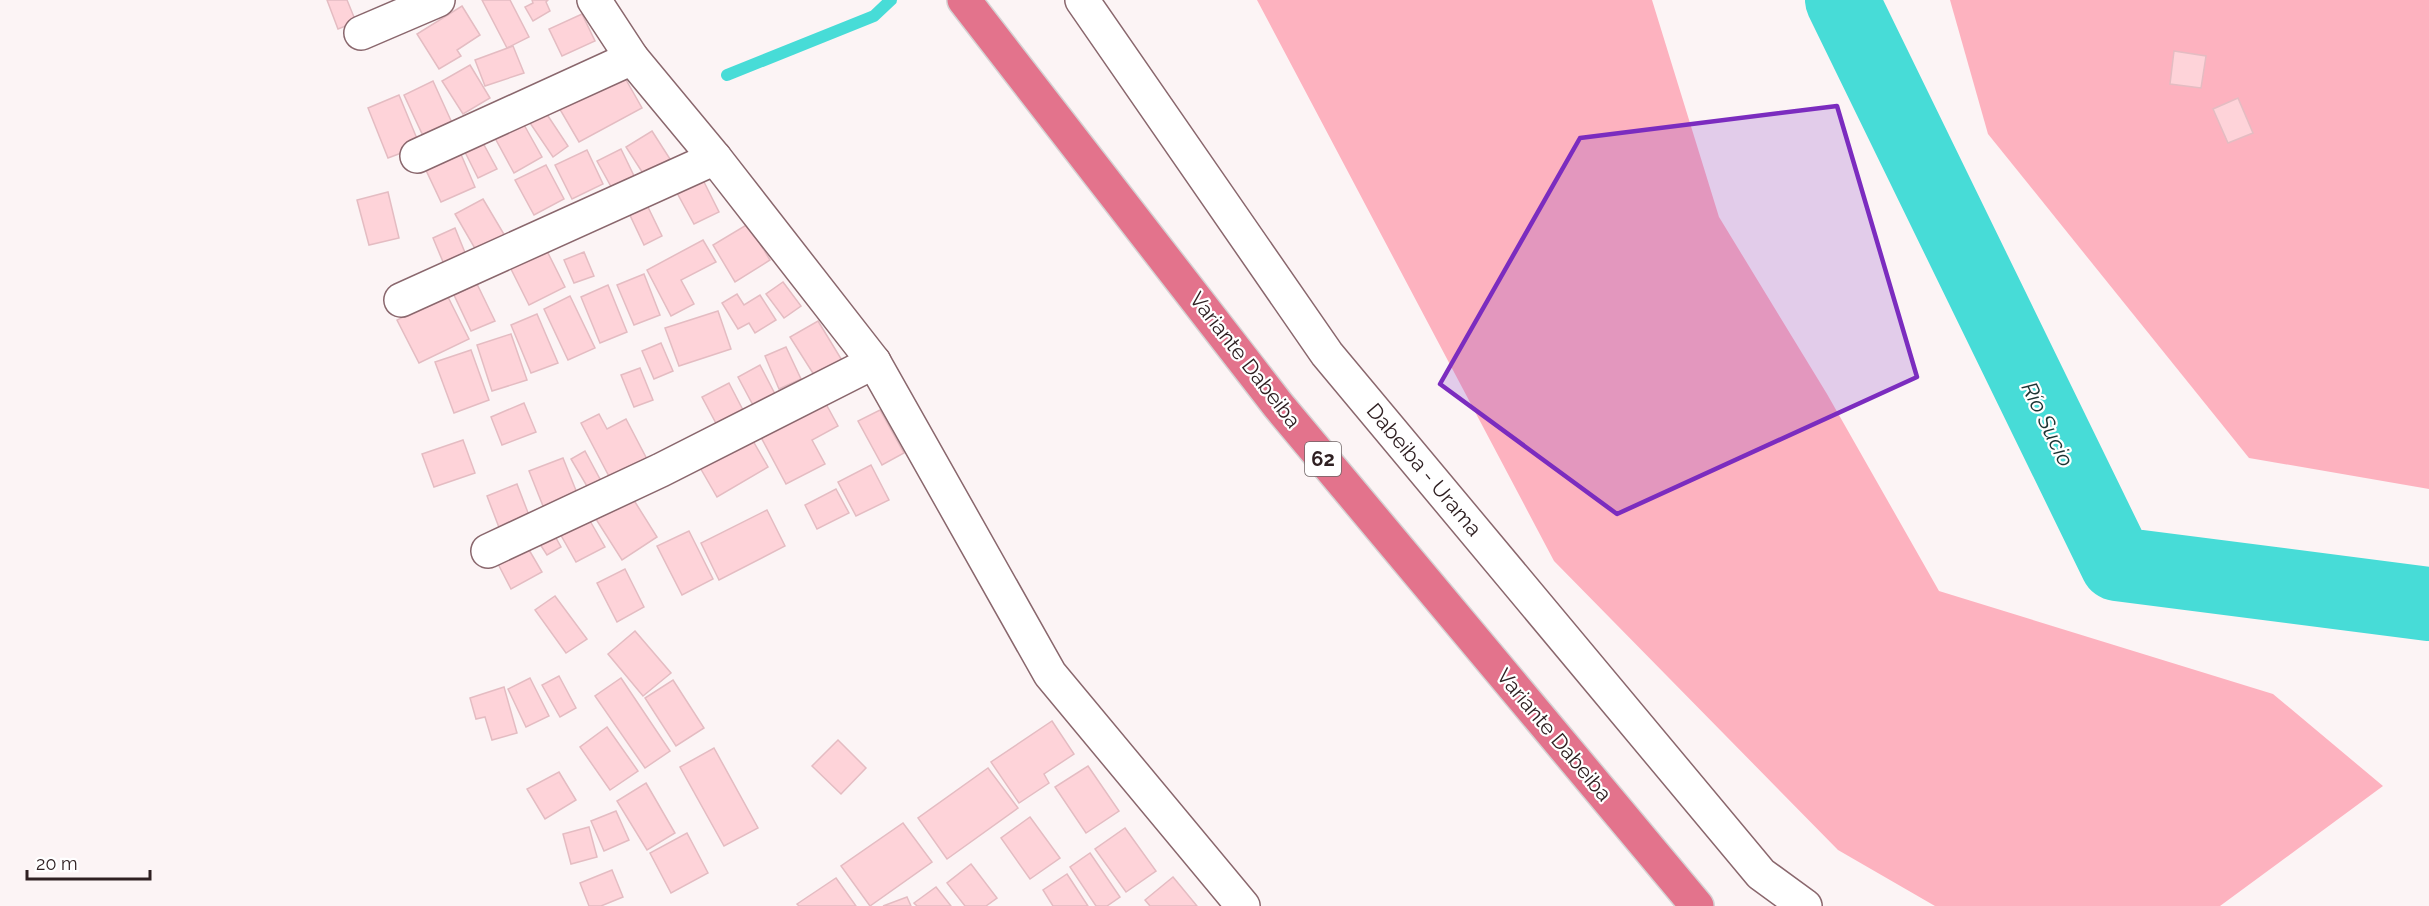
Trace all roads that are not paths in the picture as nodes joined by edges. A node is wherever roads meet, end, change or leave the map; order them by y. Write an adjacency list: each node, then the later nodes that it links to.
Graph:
1 (438, 0): 5 (street)
2 (594, 0): 6 (street)
3 (964, 0): 13 (highway, Variante Dabeiba / 62)
4 (1082, 0): 14 (street, Dabeiba - Urama)
5 (361, 33)
6 (632, 58): 7 (street); 8 (street)
7 (417, 156)
8 (715, 158): 9 (street); 10 (street)
9 (402, 300)
10 (874, 362): 11 (street); 12 (street)
11 (488, 551)
12 (1243, 906)
13 (1697, 906)
14 (1805, 906)

